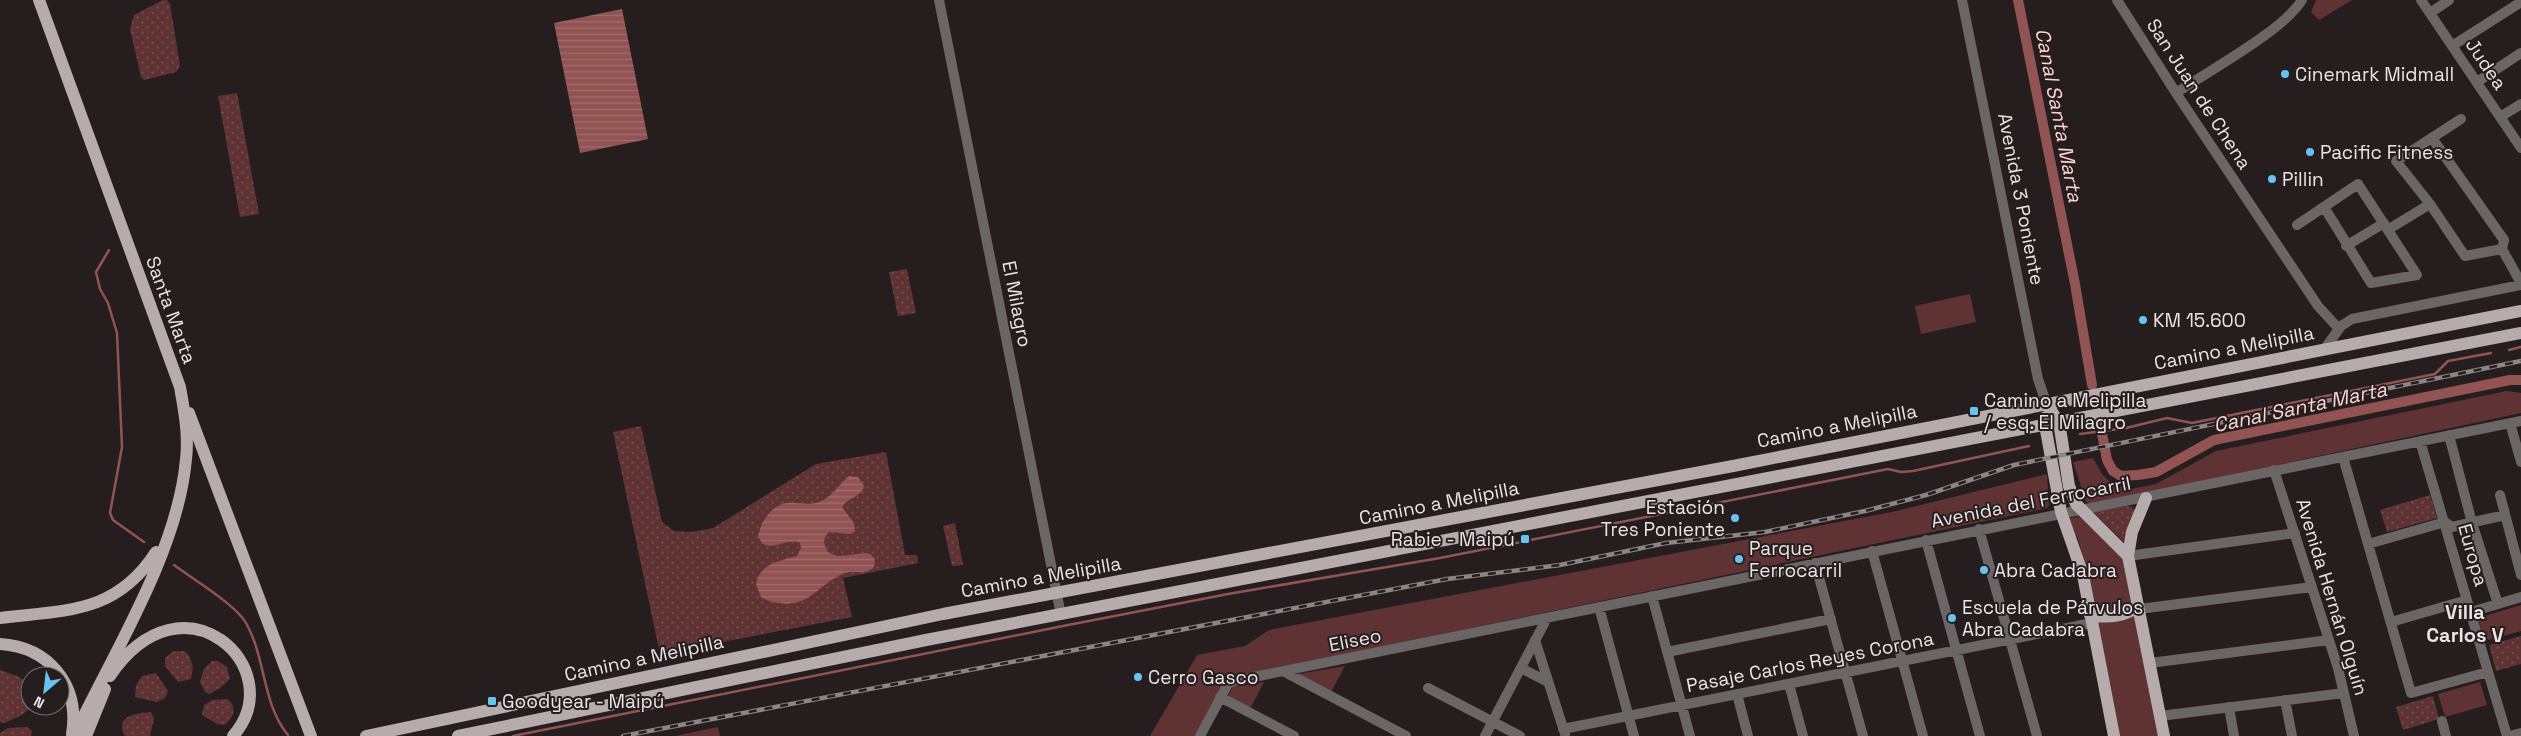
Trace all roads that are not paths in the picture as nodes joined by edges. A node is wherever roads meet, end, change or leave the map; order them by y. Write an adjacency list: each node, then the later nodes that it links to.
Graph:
1 (39, 0): 30 (main road, Santa Marta)
2 (939, 0): 64 (street, El Milagro)
3 (1962, 0): 31 (street, Avenida 3 Poniente)
4 (2117, 0): 13 (street, San Juan de Chena)
5 (2302, 0): 13 (street)
6 (2421, 0): 9 (street, Judea)
7 (2449, 0): 9 (street)
8 (2521, 2): 10 (street)
9 (2430, 13): 10 (street, Judea)
10 (2452, 46): 12 (street, Judea)
11 (2521, 53): 12 (street)
12 (2477, 82): 15 (street, Judea)
13 (2176, 93): 27 (street, San Juan de Chena)
14 (2521, 104): 15 (street)
15 (2500, 117): 18 (street, Judea)
16 (2461, 119): 17 (street)
17 (2432, 138): 19 (street); 24 (street)
18 (2521, 148)
19 (2430, 204): 22 (street); 24 (street)
20 (2324, 207): 21 (street); 22 (street); 23 (street)
21 (2297, 225)
22 (2386, 226): 23 (street); 23 (street)
23 (2346, 246)
24 (2502, 249): 25 (street)
25 (2521, 284): 27 (street)
26 (2521, 311): 29 (main road, Camino a Melipilla)
27 (2339, 329): 29 (street)
28 (2521, 333): 33 (main road, Camino a Melipilla)
29 (2324, 350): 31 (main road, Camino a Melipilla)
30 (180, 387): 47 (main road, Santa Marta); 110 (main road)
31 (2048, 405): 33 (main road, Avenida 3 Poniente); 35 (main road, Avenida 3 Poniente); 46 (main road, Camino a Melipilla)
32 (2521, 421): 34 (street, Avenida del Ferrocarril)
33 (2059, 422): 35 (main road, Camino a Melipilla); 43 (main road, Avenida 3 Poniente)
34 (2510, 423): 36 (street, Avenida del Ferrocarril); 39 (street)
35 (2046, 424): 44 (main road, Avenida 3 Poniente); 53 (main road, Camino a Melipilla)
36 (2449, 436): 37 (street, Avenida del Ferrocarril); 49 (street)
37 (2420, 441): 38 (street, Avenida del Ferrocarril); 48 (street, Europa)
38 (2343, 457): 40 (street, Avenida del Ferrocarril); 55 (street)
39 (2521, 462)
40 (2274, 470): 42 (street, Avenida del Ferrocarril); 51 (street, Avenida Hernán Olguín)
41 (2500, 495): 45 (street)
42 (2146, 498): 43 (street, Avenida del Ferrocarril); 57 (main road)
43 (2080, 510): 44 (street, Avenida del Ferrocarril); 57 (main road, Avenida 3 Poniente)
44 (2061, 512): 50 (street, Avenida del Ferrocarril); 76 (main road, Avenida 3 Poniente)
45 (2505, 515): 49 (street); 61 (street)
46 (1449, 520): 52 (main road, Camino a Melipilla); 53 (main road)
47 (173, 522): 73 (main road); 78 (main road, Santa Marta)
48 (2445, 522): 49 (street); 55 (street); 67 (street, Europa)
49 (2472, 522): 68 (street)
50 (1979, 529): 54 (street, Avenida del Ferrocarril); 79 (street)
51 (2295, 533): 57 (street); 62 (street, Avenida Hernán Olguín)
52 (1362, 536): 58 (main road); 60 (main road, Camino a Melipilla)
53 (1452, 540): 58 (main road, Camino a Melipilla)
54 (1926, 540): 56 (street, Avenida del Ferrocarril); 83 (street)
55 (2368, 544): 77 (street)
56 (1872, 551): 59 (street, Avenida del Ferrocarril); 85 (street)
57 (2128, 556): 70 (main road)
58 (1367, 557): 63 (main road, Camino a Melipilla)
59 (1815, 563): 65 (street, Avenida del Ferrocarril); 75 (street)
60 (1172, 572): 63 (main road); 64 (main road, Camino a Melipilla)
61 (2521, 575)
62 (2312, 587): 70 (street); 81 (street, Avenida Hernán Olguín)
63 (1176, 593): 72 (main road, Camino a Melipilla)
64 (1057, 594): 72 (street, El Milagro); 111 (main road, Camino a Melipilla)
65 (1652, 596): 69 (street, Avenida del Ferrocarril); 84 (street)
66 (2521, 597): 68 (street)
67 (2467, 600): 71 (street, Europa); 77 (street)
68 (2498, 604): 71 (street)
69 (1599, 607): 74 (street, Avenida del Ferrocarril); 101 (street)
70 (2138, 607): 76 (main road); 86 (main road)
71 (2471, 612): 90 (street, Europa)
72 (1062, 615): 112 (main road, Camino a Melipilla)
73 (0, 618)
74 (1547, 618): 80 (street); 88 (street, Eliseo)
75 (1831, 619): 84 (street); 89 (street)
76 (2091, 619): 79 (street, Pasaje Carlos Reyes Corona); 126 (main road, Avenida 3 Poniente)
77 (2391, 622): 90 (street)
78 (124, 635): 91 (main road, Santa Marta); 107 (main road, Santa Marta)
79 (2010, 639): 83 (street, Pasaje Carlos Reyes Corona); 125 (street)
80 (1535, 640): 87 (street); 92 (street)
81 (2329, 640): 86 (street); 95 (street, Avenida Hernán Olguín)
82 (0, 644): 107 (main road)
83 (1956, 650): 85 (street, Pasaje Carlos Reyes Corona); 124 (street)
84 (1667, 652): 99 (street)
85 (1902, 661): 89 (street, Pasaje Carlos Reyes Corona); 123 (street)
86 (2150, 663): 102 (main road)
87 (1521, 668): 92 (street); 104 (street)
88 (1283, 671): 97 (street, Eliseo); 115 (street)
89 (1846, 672): 93 (street, Pasaje Carlos Reyes Corona); 122 (street)
90 (2488, 672): 132 (street, Europa)
91 (110, 676): 108 (main road, Santa Marta); 109 (main road)
92 (1548, 682): 105 (street)
93 (1789, 684): 96 (street, Pasaje Carlos Reyes Corona); 121 (street)
94 (1428, 688): 104 (street)
95 (2344, 693): 98 (street); 130 (street, Avenida Hernán Olguín)
96 (1737, 694): 99 (street, Pasaje Carlos Reyes Corona); 120 (street)
97 (1220, 697): 113 (street, Eliseo); 114 (street)
98 (2285, 700): 100 (street); 129 (street)
99 (1682, 705): 101 (street, Pasaje Carlos Reyes Corona); 119 (street)
100 (2229, 707): 102 (street); 128 (street)
101 (1628, 716): 105 (street, Pasaje Carlos Reyes Corona); 118 (street)
102 (2160, 716): 127 (main road)
103 (2442, 721): 131 (street)
104 (1492, 722): 116 (street); 117 (street)
105 (1564, 733)
106 (2521, 734): 132 (street)
107 (72, 736)
108 (86, 736)
109 (233, 736)
110 (311, 736)
111 (366, 736)
112 (458, 736)
113 (1200, 736)
114 (1294, 736)
115 (1406, 736)
116 (1485, 736)
117 (1520, 736)
118 (1634, 736)
119 (1690, 736)
120 (1748, 736)
121 (1803, 736)
122 (1863, 736)
123 (1923, 736)
124 (1980, 736)
125 (2037, 736)
126 (2114, 736)
127 (2164, 736)
128 (2234, 736)
129 (2292, 736)
130 (2354, 736)
131 (2446, 736)
132 (2508, 736)

